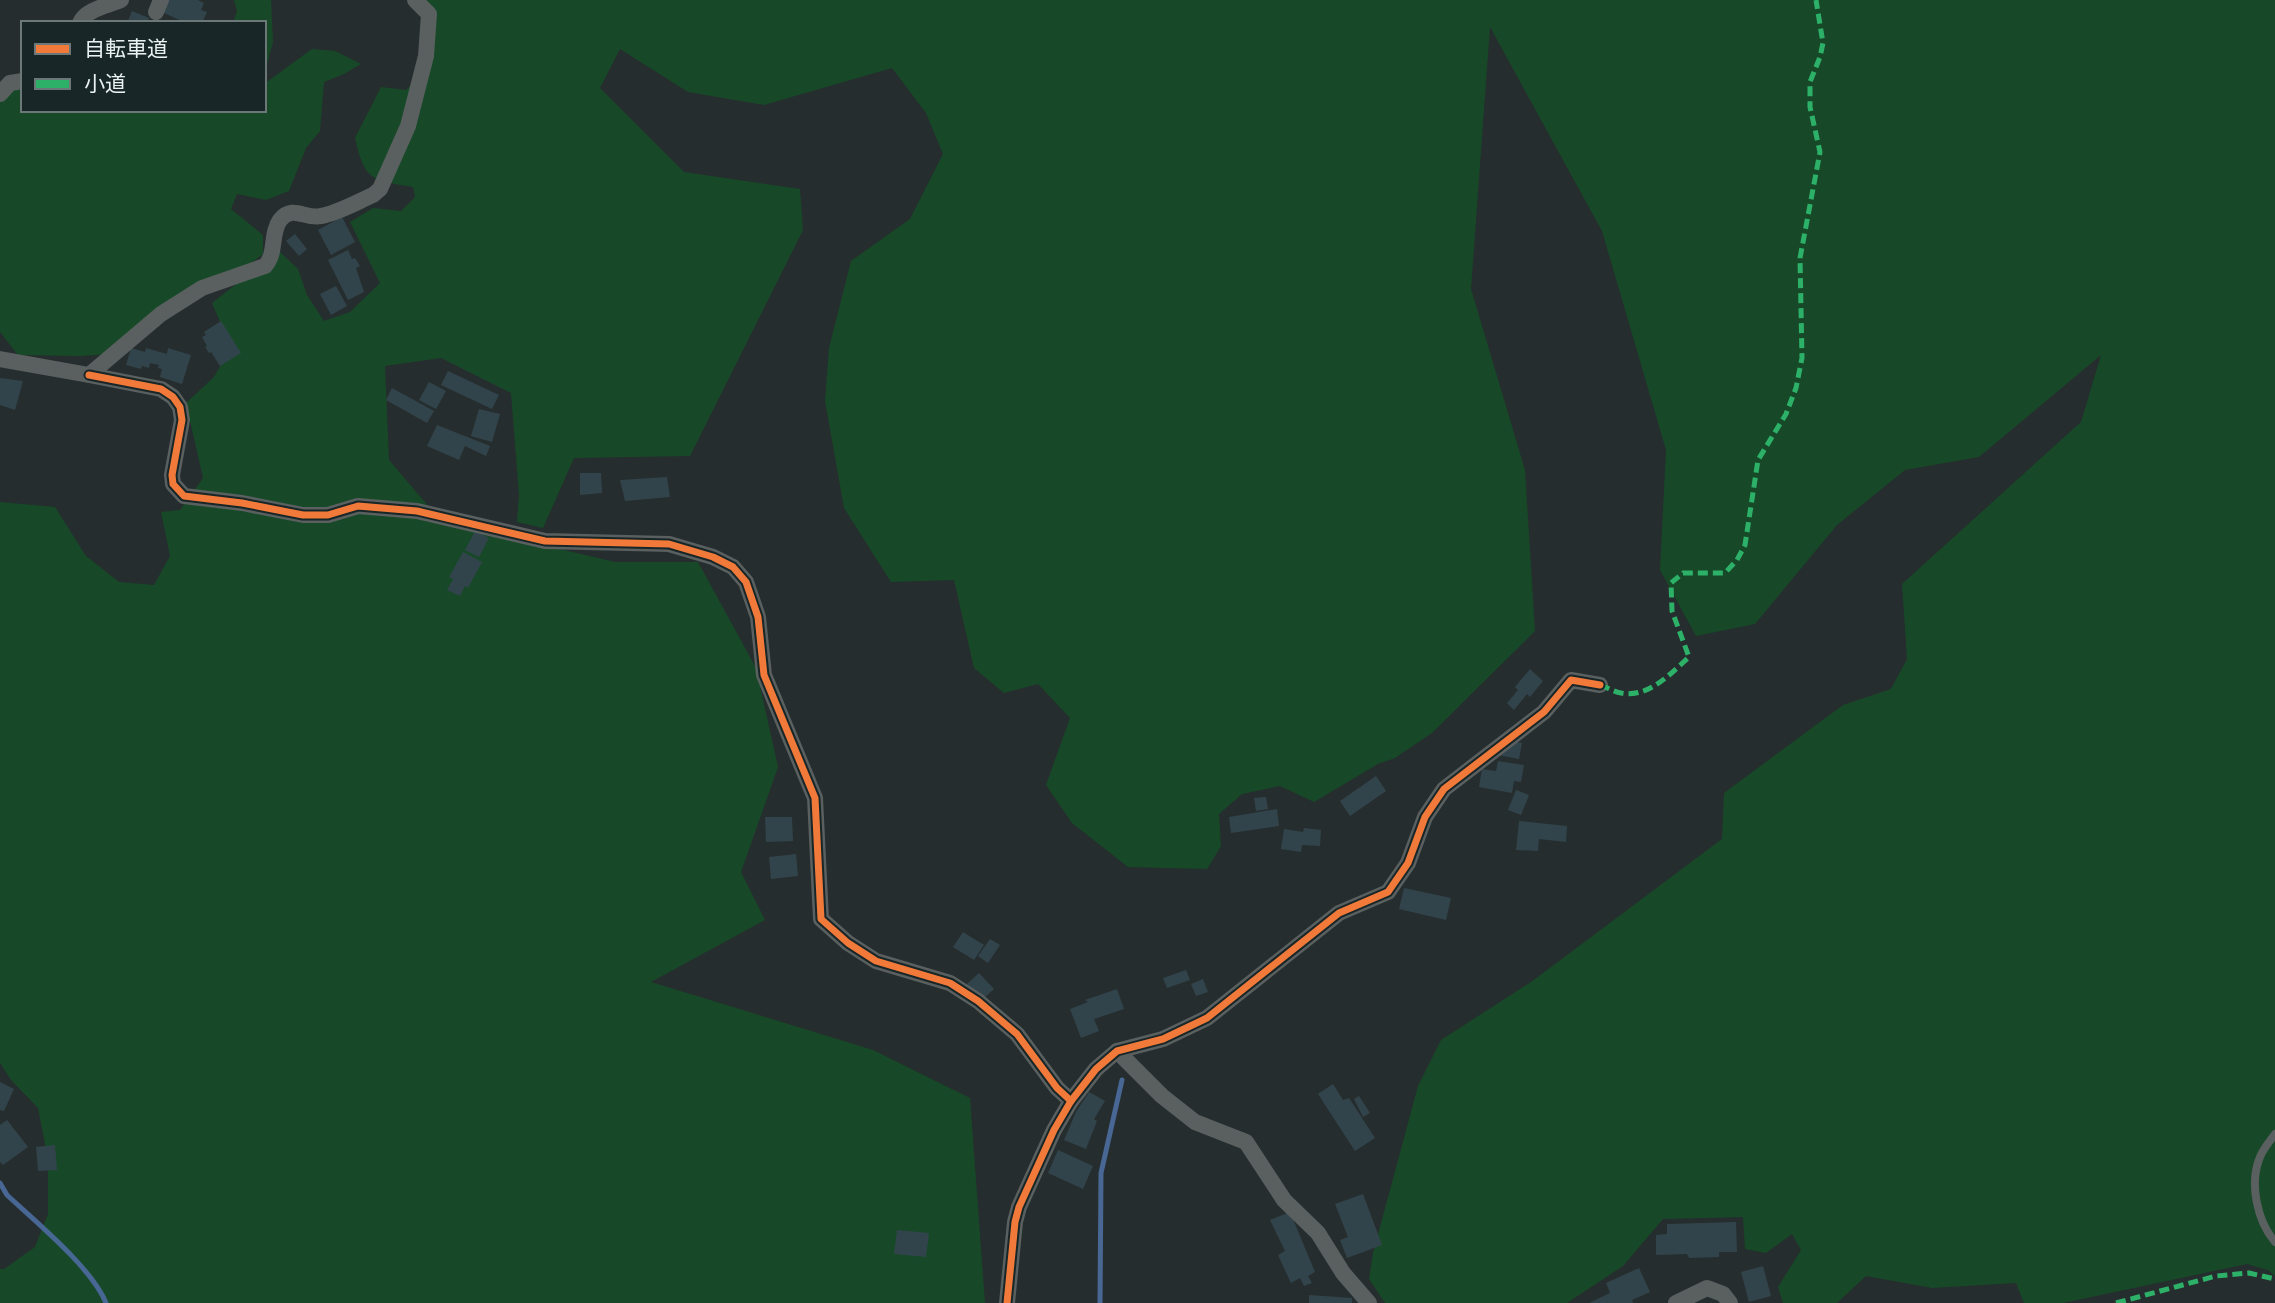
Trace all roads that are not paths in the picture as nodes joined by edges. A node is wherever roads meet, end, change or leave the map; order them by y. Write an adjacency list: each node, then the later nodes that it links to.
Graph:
1 (121, 0): 3 (street)
2 (415, 0): 7 (street)
3 (81, 21)
4 (21, 81): 5 (street)
5 (0, 94)
6 (0, 359): 7 (street)
7 (89, 375): 10 (street)
8 (1600, 685): 9 (street)
9 (1117, 1051): 10 (street); 14 (street)
10 (1071, 1101): 13 (street)
11 (2275, 1134): 12 (lane)
12 (2275, 1242)
13 (1007, 1303)
14 (1369, 1303)
15 (1676, 1303): 16 (street)
16 (1730, 1303)

